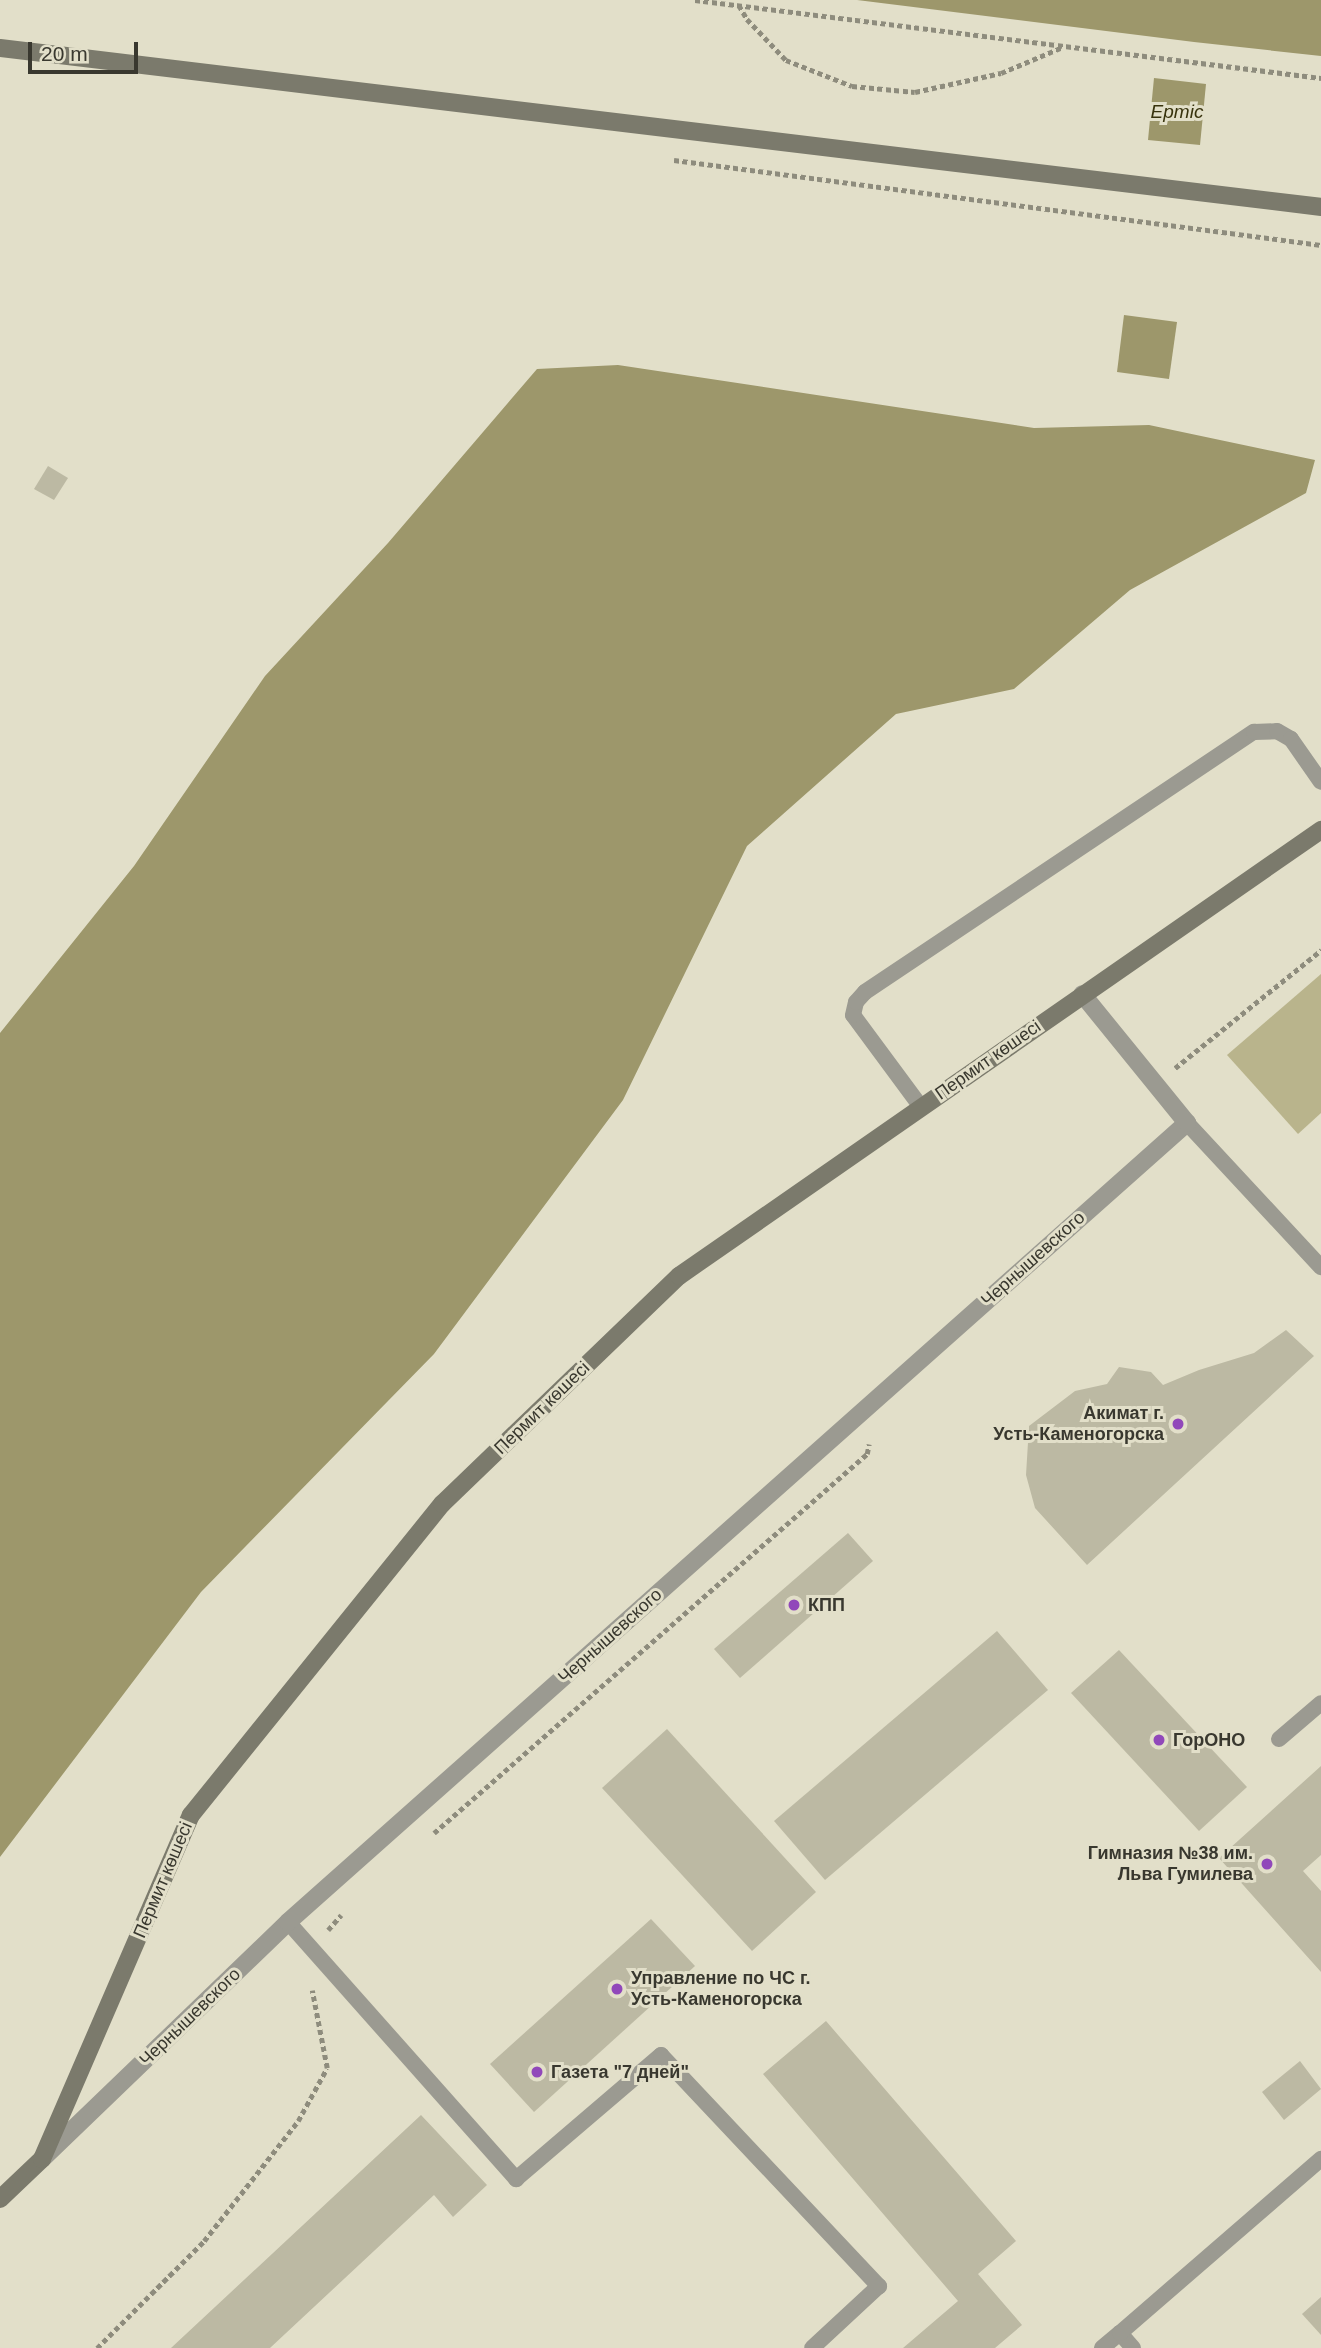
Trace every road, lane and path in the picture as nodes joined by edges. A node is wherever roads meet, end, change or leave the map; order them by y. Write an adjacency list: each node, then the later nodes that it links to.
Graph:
1 (695, 0): 2 (path)
2 (739, 5): 3 (path); 3 (path)
3 (1064, 47): 5 (path)
4 (0, 48): 7 (main road)
5 (1321, 78)
6 (666, 159): 8 (path)
7 (1321, 207)
8 (1321, 244)
9 (1321, 782): 14 (lane)
10 (1321, 830): 12 (main road, Пермит көшесі)
11 (1321, 950): 13 (path)
12 (1082, 994): 14 (main road, Пермит көшесі); 15 (street)
13 (1172, 1070)
14 (921, 1107): 24 (main road, Пермит көшесі)
15 (1186, 1123): 16 (lane); 22 (street, Чернышевского)
16 (1321, 1267)
17 (870, 1441): 20 (path)
18 (1321, 1703): 19 (lane)
19 (1279, 1738)
20 (431, 1836)
21 (351, 1906): 23 (path)
22 (288, 1922): 23 (lane); 24 (street, Чернышевского)
23 (312, 1950): 28 (path); 29 (lane)
24 (42, 2159): 26 (main road, Пермит көшесі)
25 (1321, 2159): 27 (lane)
26 (0, 2199)
27 (1120, 2333): 30 (lane); 31 (lane)
28 (97, 2348)
29 (813, 2348)
30 (1102, 2348)
31 (1133, 2348)

